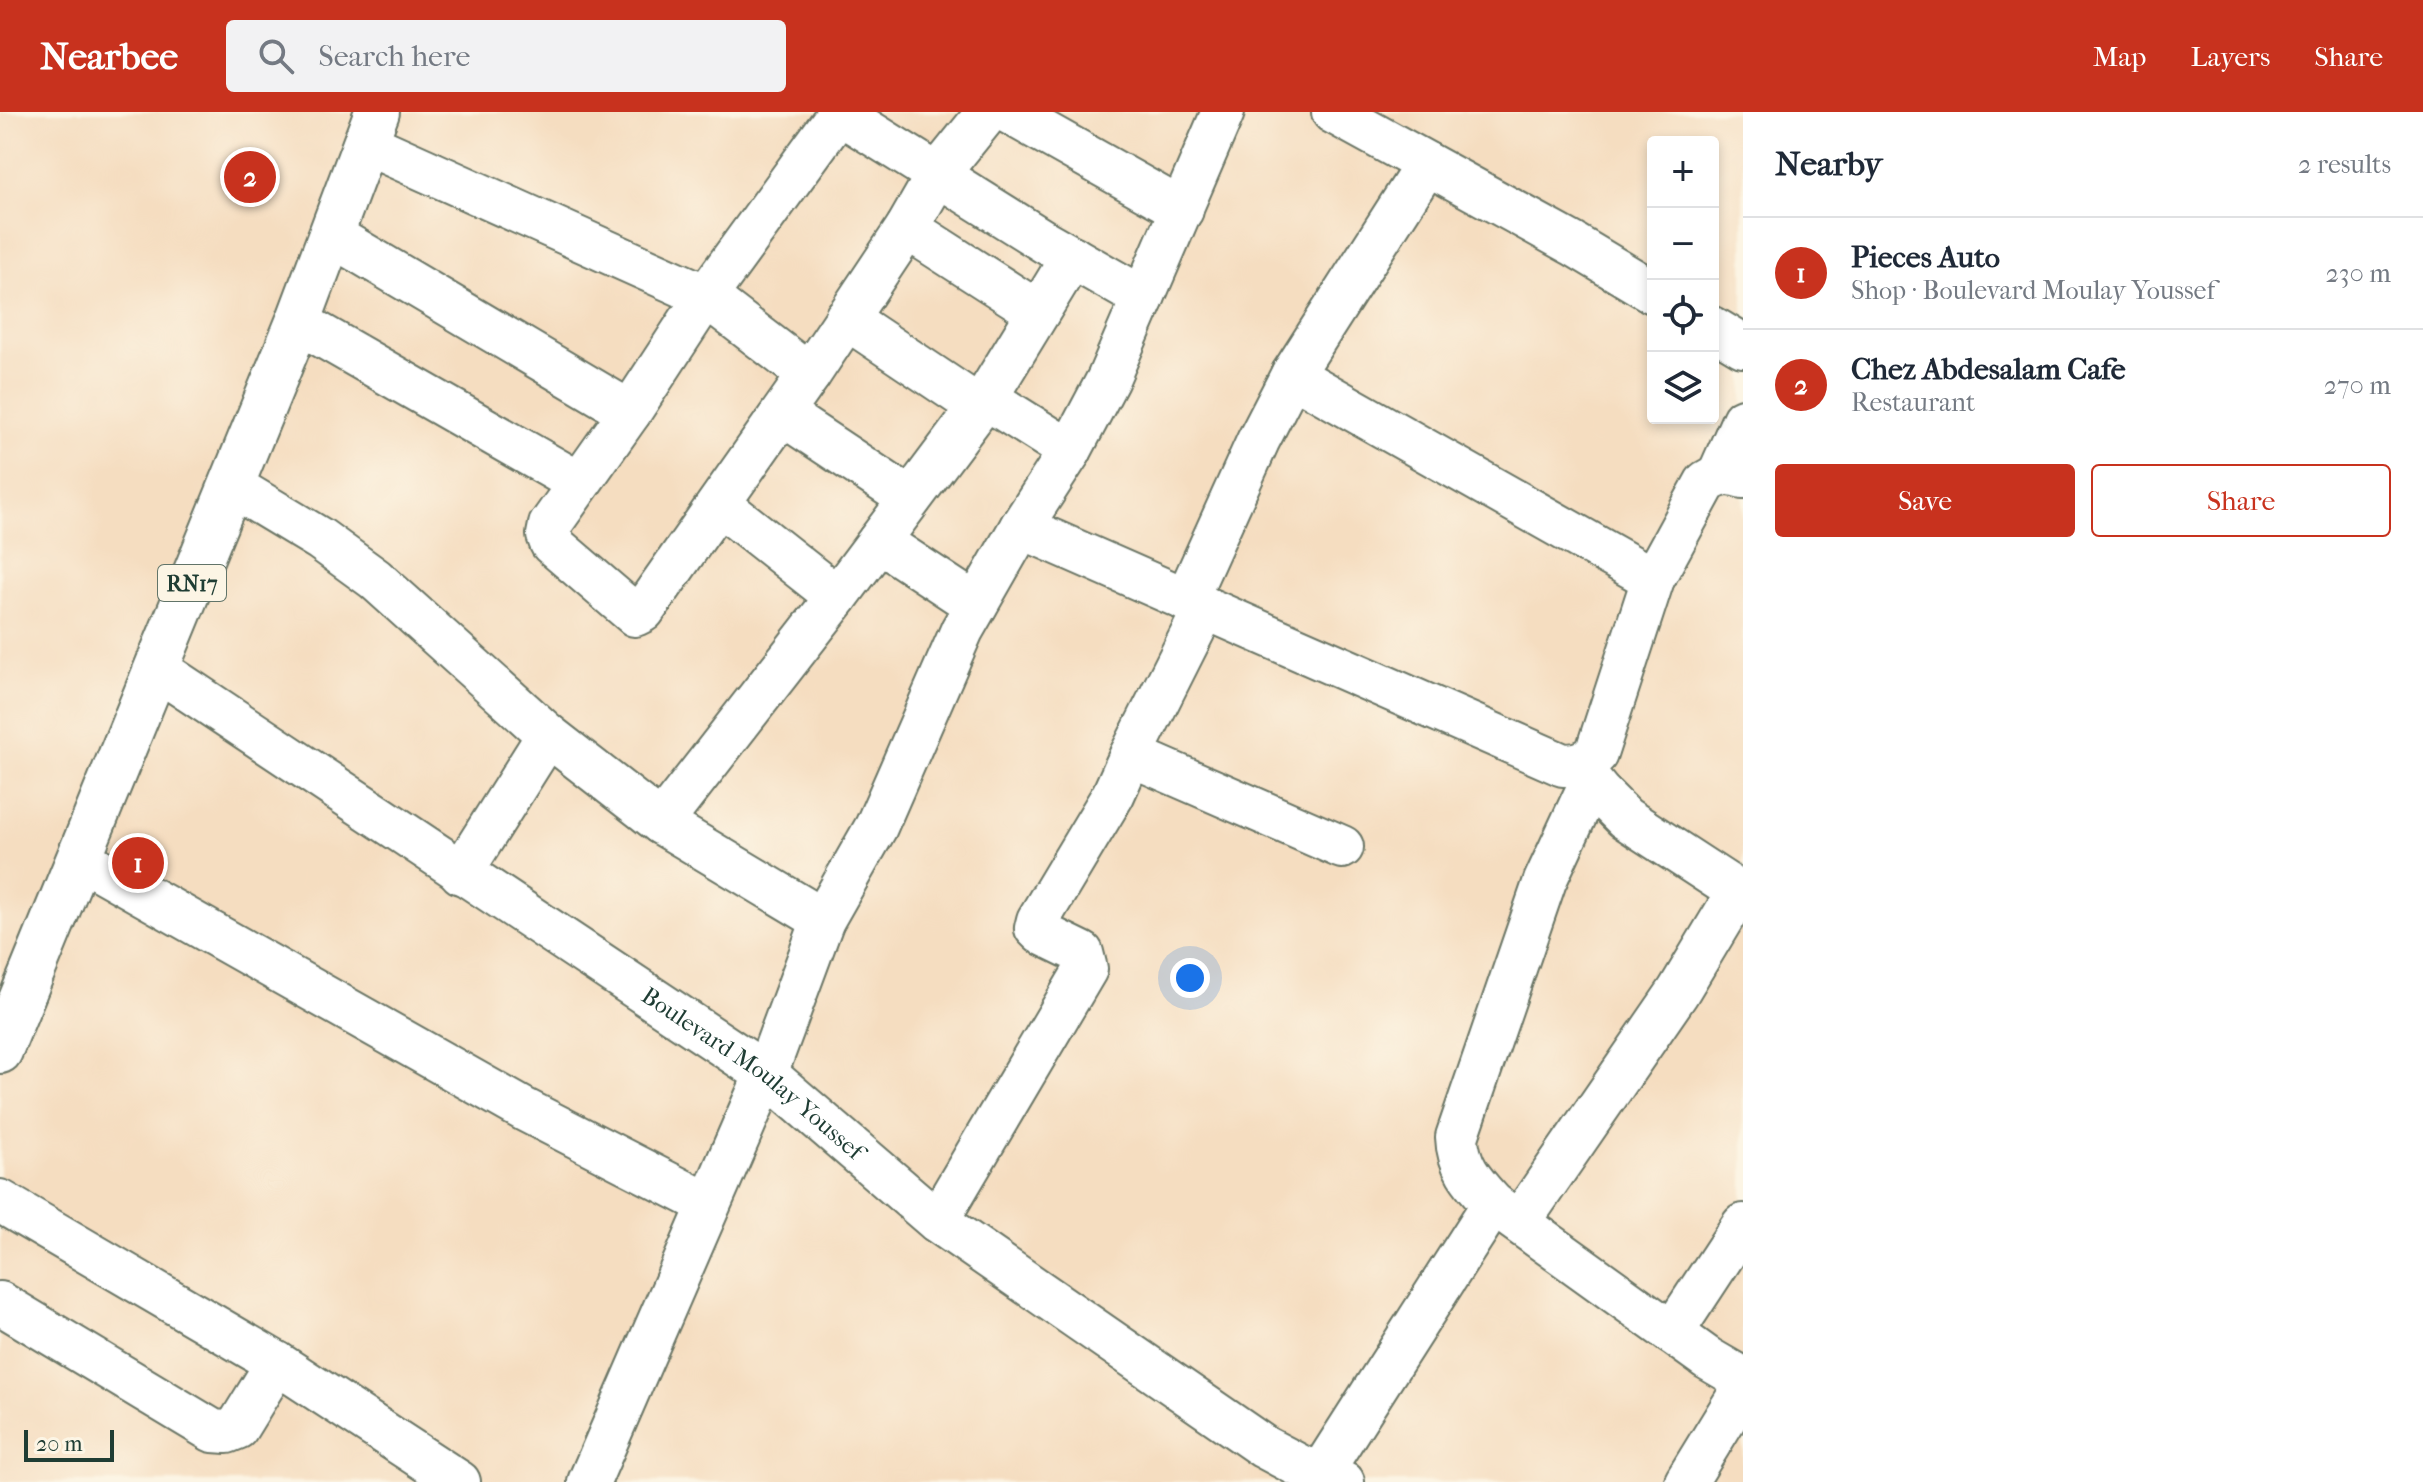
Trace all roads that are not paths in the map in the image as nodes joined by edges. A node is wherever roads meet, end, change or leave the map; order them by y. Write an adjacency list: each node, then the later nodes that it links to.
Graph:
1 (840, 112): 8 (street); 14 (street)
2 (988, 112): 8 (street)
3 (1008, 112): 9 (street)
4 (1223, 112): 9 (street)
5 (1333, 112): 7 (street)
6 (371, 127): 11 (main road, RN17); 14 (street)
7 (1427, 164): 13 (street); 22 (street)
8 (938, 174): 10 (street); 12 (street)
9 (1182, 210): 15 (street)
10 (907, 228): 16 (street); 17 (street)
11 (331, 235): 18 (main road, RN17); 24 (street)
12 (1072, 257): 15 (street); 16 (street)
13 (1647, 288)
14 (706, 296): 21 (street); 24 (street)
15 (1143, 298): 27 (street)
16 (1038, 312): 23 (street)
17 (846, 318): 21 (street); 23 (street)
18 (298, 322): 29 (street); 30 (main road, RN17)
19 (1719, 332): 20 (street)
20 (1743, 346)
21 (809, 375): 25 (street)
22 (1292, 375): 35 (street); 37 (street)
23 (982, 403): 27 (street); 31 (street)
24 (630, 412): 29 (street)
25 (782, 414): 31 (street); 32 (street)
26 (1743, 420): 28 (street)
27 (1070, 451): 33 (street)
28 (1731, 476): 35 (street)
29 (579, 483): 32 (street)
30 (232, 486): 39 (main road, RN17); 40 (street)
31 (910, 499): 34 (street)
32 (719, 504): 36 (street)
33 (1021, 527): 37 (street); 38 (street)
34 (879, 541): 36 (street); 38 (street)
35 (1653, 579): 42 (street)
36 (837, 597): 43 (street)
37 (1196, 604): 41 (street); 42 (street)
38 (976, 605): 48 (street)
39 (157, 669): 45 (main road, RN17); 46 (street, Boulevard Moulay Youssef)
40 (548, 735): 43 (street); 46 (street)
41 (1131, 755): 44 (street); 54 (street)
42 (1584, 773): 47 (street); 53 (street)
43 (661, 823): 48 (street)
44 (1342, 847)
45 (79, 858): 49 (main road, RN17); 52 (street)
46 (461, 873): 50 (street, Boulevard Moulay Youssef)
47 (1740, 894): 53 (street)
48 (823, 920): 50 (street)
49 (0, 1051)
50 (766, 1074): 52 (street); 54 (street, Boulevard Moulay Youssef)
51 (0, 1201): 58 (street)
52 (708, 1204): 63 (street)
53 (1506, 1212): 57 (street); 61 (street)
54 (937, 1221): 61 (street, Boulevard Moulay Youssef)
55 (1743, 1225): 57 (street)
56 (0, 1303): 58 (street)
57 (1672, 1333): 59 (street)
58 (277, 1363): 62 (street)
59 (1743, 1379)
60 (1743, 1389): 64 (street)
61 (1331, 1479)
62 (459, 1482)
63 (589, 1482)
64 (1686, 1482)

